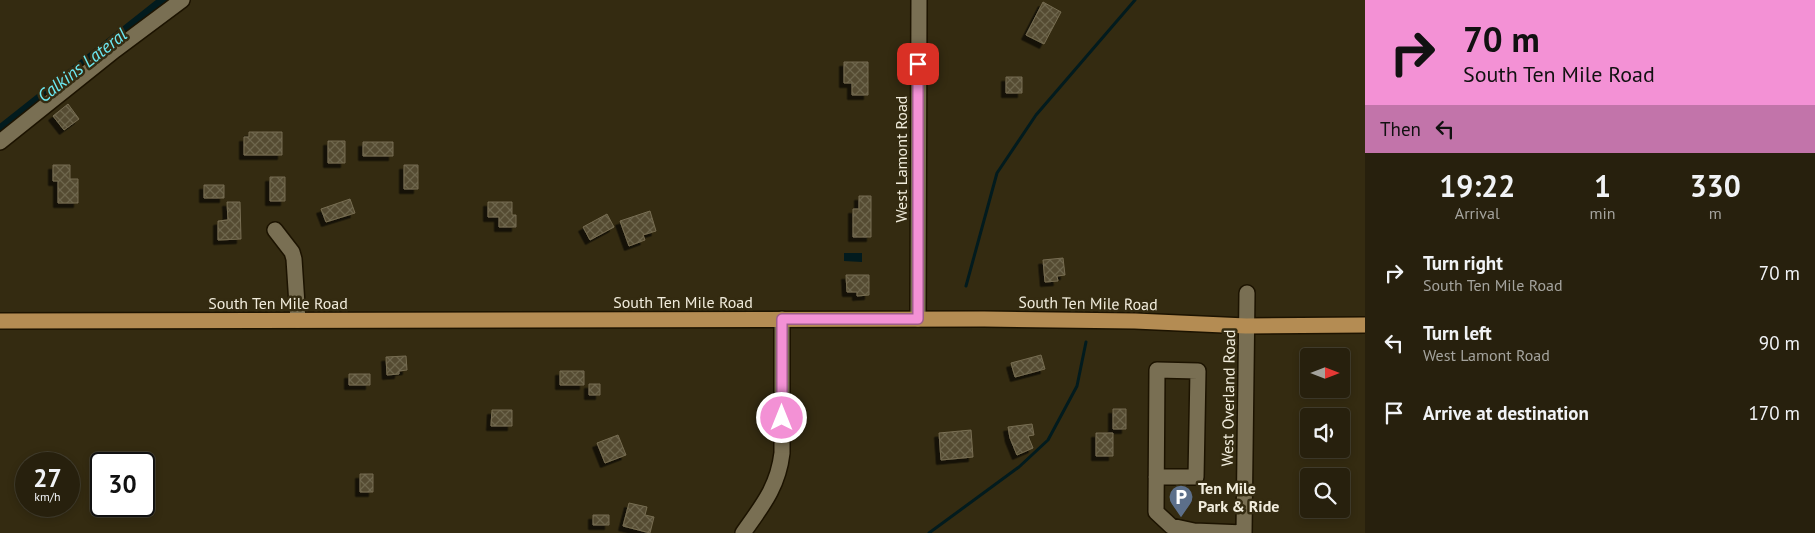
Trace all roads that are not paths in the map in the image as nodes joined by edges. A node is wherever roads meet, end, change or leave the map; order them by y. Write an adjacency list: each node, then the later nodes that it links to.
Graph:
1 (182, 0): 3 (street)
2 (919, 0): 7 (street, West Lamont Road)
3 (0, 142)
4 (275, 230): 8 (street)
5 (1247, 293): 11 (street, West Overland Road)
6 (782, 319): 7 (main road, South Ten Mile Road); 8 (main road, South Ten Mile Road); 13 (street)
7 (918, 319): 11 (main road, South Ten Mile Road)
8 (298, 320): 9 (main road, South Ten Mile Road)
9 (0, 321)
10 (1365, 325): 11 (main road, South Ten Mile Road)
11 (1246, 326): 14 (street, West Overland Road)
12 (1156, 477): 12 (street); 14 (street)
13 (743, 533)
14 (1244, 533)

